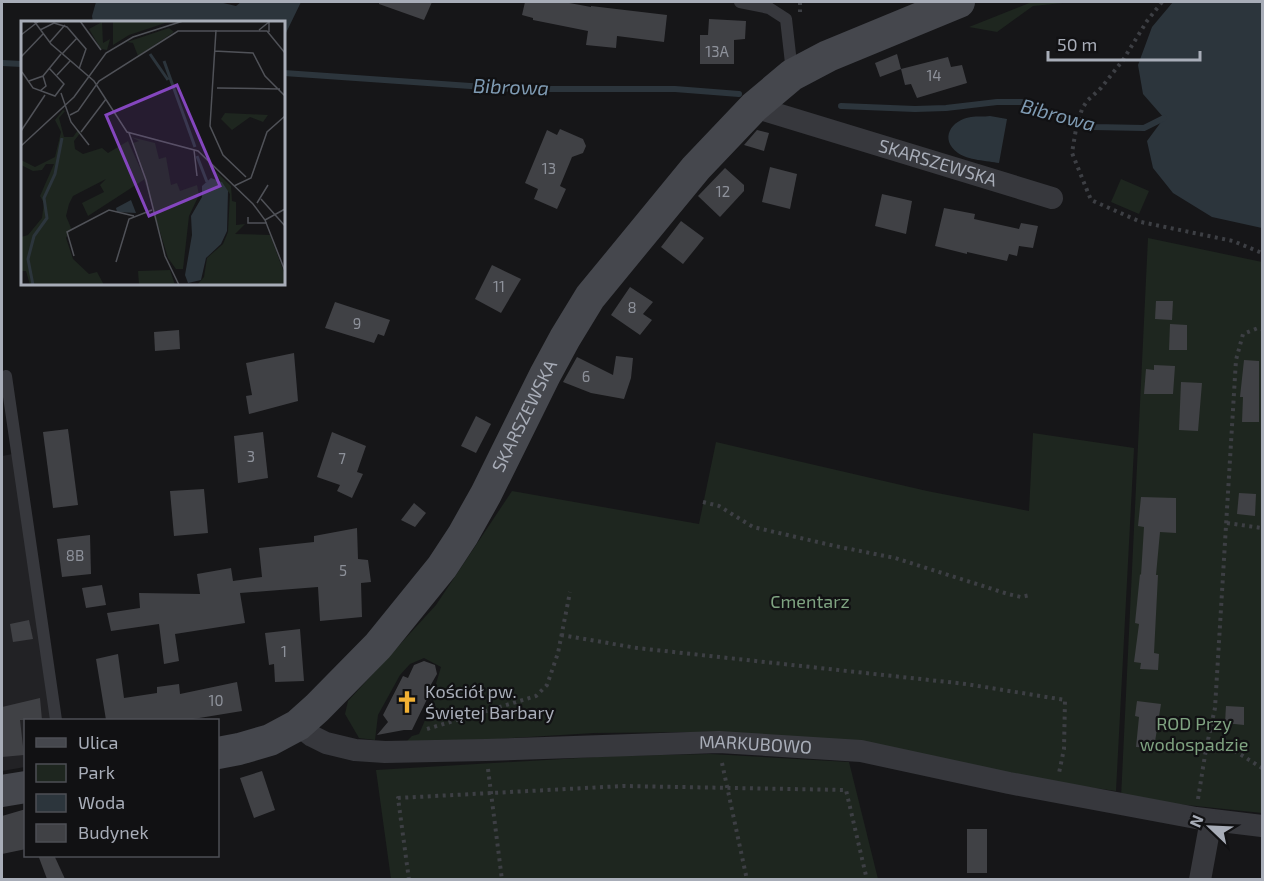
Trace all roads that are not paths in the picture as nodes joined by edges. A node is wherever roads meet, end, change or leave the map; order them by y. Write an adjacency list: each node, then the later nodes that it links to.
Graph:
1 (740, 2): 3 (lane)
2 (959, 2): 3 (street, SKARSZEWSKA)
3 (792, 75): 4 (street, SKARSZEWSKA)
4 (754, 107): 5 (street, SKARSZEWSKA); 8 (street, SKARSZEWSKA)
5 (1052, 198)
6 (6, 376): 7 (lane)
7 (56, 719)
8 (298, 725): 9 (street, SKARSZEWSKA); 12 (street, MARKUBOWO)
9 (219, 753)
10 (24, 787): 11 (street)
11 (2, 790)
12 (1204, 819): 13 (street, MARKUBOWO); 14 (street)
13 (1263, 826)
14 (1200, 879)

